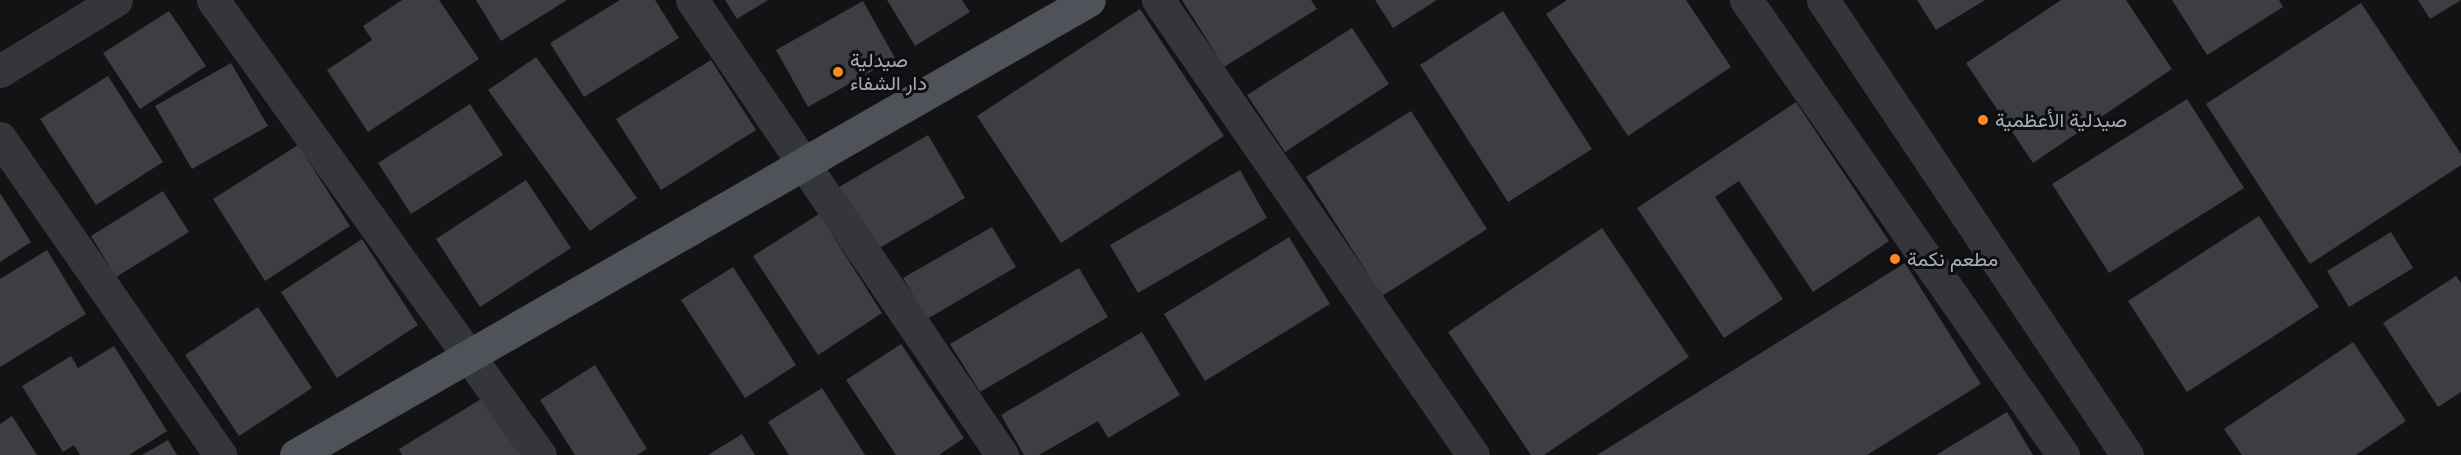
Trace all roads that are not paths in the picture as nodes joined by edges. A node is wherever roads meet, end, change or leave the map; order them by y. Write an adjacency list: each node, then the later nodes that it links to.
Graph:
1 (116, 0): 8 (street)
2 (213, 0): 11 (street)
3 (692, 0): 10 (street)
4 (1089, 0): 10 (main road)
5 (1158, 0): 16 (street)
6 (1746, 0): 17 (street)
7 (1823, 0): 18 (street)
8 (0, 71)
9 (0, 138): 12 (street)
10 (803, 165): 11 (main road); 15 (street)
11 (470, 356): 13 (main road); 14 (street)
12 (220, 455)
13 (296, 455)
14 (540, 455)
15 (1002, 455)
16 (1473, 455)
17 (2063, 455)
18 (2127, 455)

